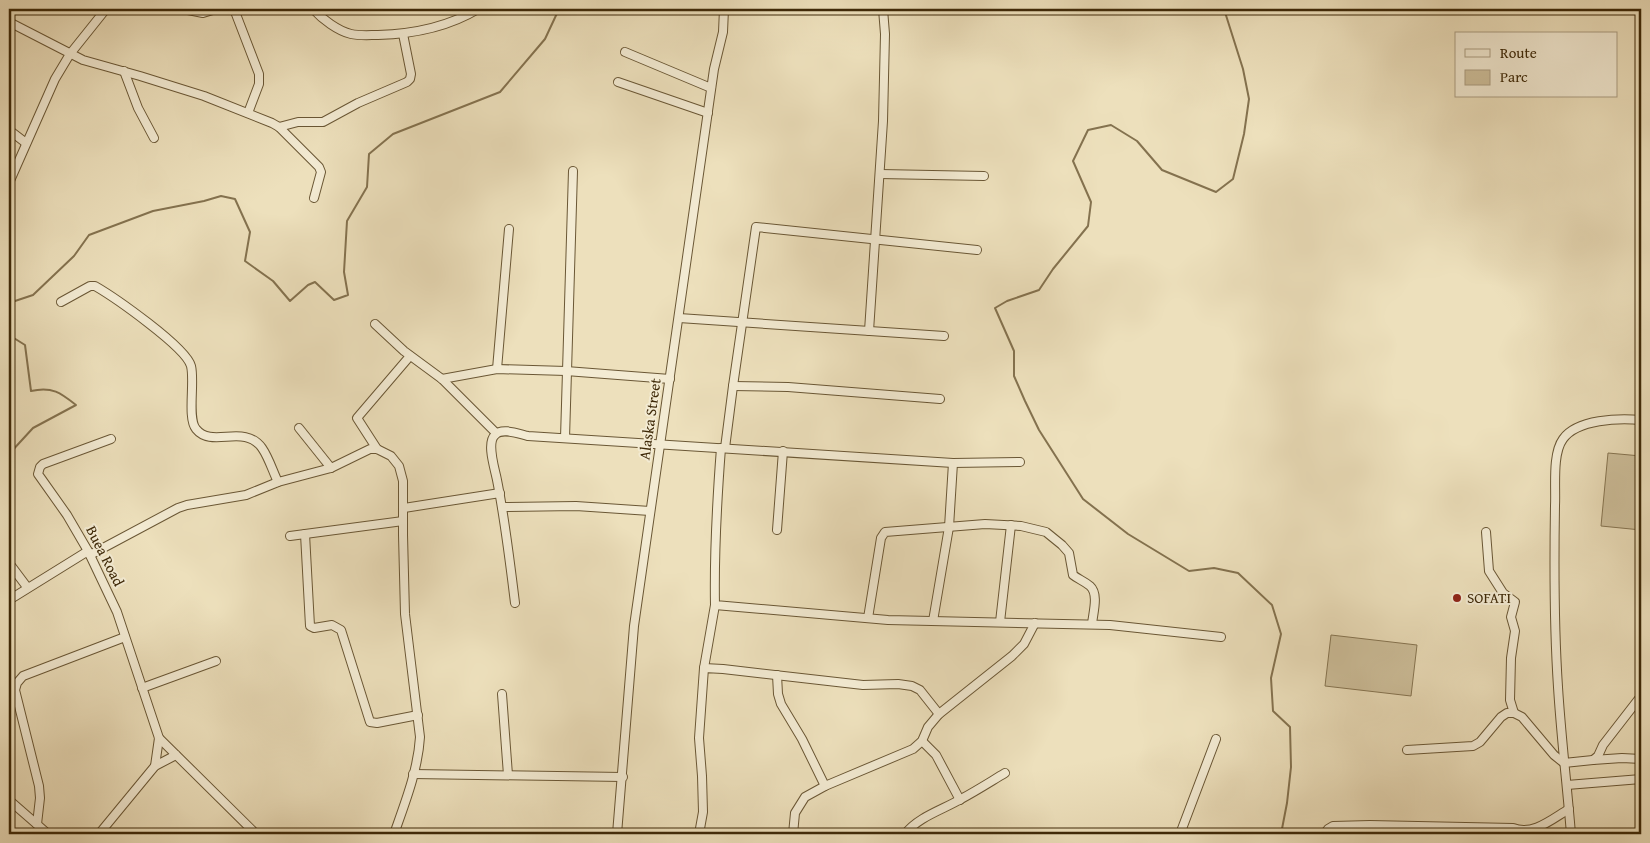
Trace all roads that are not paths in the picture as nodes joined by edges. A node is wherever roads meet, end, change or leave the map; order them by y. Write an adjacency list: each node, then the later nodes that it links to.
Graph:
1 (106, 9): 12 (street)
2 (183, 9): 3 (street)
3 (216, 9)
4 (234, 9): 16 (street)
5 (313, 9): 10 (street)
6 (478, 9): 10 (street)
7 (724, 9): 15 (street, Alaska Street)
8 (884, 9): 23 (street)
9 (9, 22): 12 (street)
10 (403, 34): 18 (street)
11 (625, 52): 15 (street)
12 (70, 54): 13 (street); 21 (street)
13 (124, 72): 16 (street); 20 (street)
14 (618, 82): 17 (street)
15 (711, 88): 17 (street, Alaska Street)
16 (248, 113): 18 (street)
17 (708, 113): 31 (street, Alaska Street)
18 (279, 127): 26 (street)
19 (9, 130): 21 (street)
20 (154, 138)
21 (26, 142): 25 (street)
22 (573, 171): 38 (street)
23 (880, 174): 24 (street); 28 (street)
24 (984, 176)
25 (9, 183)
26 (314, 198)
27 (509, 229): 37 (street)
28 (874, 238): 29 (street); 32 (street); 34 (street)
29 (977, 250)
30 (61, 302): 55 (street)
31 (679, 318): 32 (street); 40 (street, Alaska Street)
32 (743, 323): 34 (street); 41 (street)
33 (375, 324): 36 (street)
34 (869, 331): 35 (street)
35 (944, 336)
36 (410, 356): 39 (street); 50 (street)
37 (497, 369): 38 (street); 39 (street)
38 (566, 371): 40 (street); 46 (street)
39 (442, 379): 45 (street)
40 (670, 379): 48 (street, Alaska Street)
41 (733, 386): 42 (street); 49 (street)
42 (940, 399)
43 (1641, 420): 96 (street)
44 (299, 428): 54 (street)
45 (496, 433): 46 (street); 56 (street)
46 (565, 438): 48 (street)
47 (111, 439): 67 (street, Buea Road)
48 (660, 444): 49 (street); 59 (street, Alaska Street)
49 (723, 448): 51 (street); 72 (street)
50 (377, 449): 54 (street); 58 (street)
51 (783, 451): 53 (street); 63 (street)
52 (1020, 462): 53 (street)
53 (953, 463): 62 (street)
54 (332, 468): 55 (street)
55 (278, 482): 67 (street)
56 (500, 493): 57 (street); 58 (street)
57 (502, 507): 59 (street); 71 (street)
58 (404, 508): 60 (street)
59 (650, 511): 101 (street, Alaska Street)
60 (403, 520): 65 (street); 88 (street)
61 (1011, 525): 62 (street); 75 (street); 77 (street)
62 (949, 527): 73 (street); 74 (street)
63 (777, 530)
64 (1486, 532): 86 (street)
65 (305, 534): 66 (street); 88 (street)
66 (290, 536)
67 (89, 553): 69 (street); 79 (street, Buea Road)
68 (9, 563): 69 (street)
69 (27, 588): 70 (street)
70 (9, 600)
71 (515, 603)
72 (715, 605): 73 (street); 81 (street)
73 (868, 618): 74 (street)
74 (934, 620): 75 (street)
75 (1000, 622): 76 (street)
76 (1035, 623): 77 (street); 87 (street)
77 (1092, 624): 78 (street)
78 (1221, 637)
79 (125, 638): 83 (street, Buea Road); 108 (street)
80 (216, 661): 83 (street)
81 (704, 668): 82 (street); 115 (street)
82 (777, 675): 87 (street); 104 (street)
83 (142, 688): 89 (street, Buea Road)
84 (502, 694): 100 (street)
85 (1641, 696): 95 (street)
86 (1514, 713): 92 (street); 96 (street)
87 (939, 714): 91 (street)
88 (418, 715): 99 (street)
89 (158, 738): 93 (street); 97 (street)
90 (1216, 740): 118 (street)
91 (922, 741): 104 (street); 106 (street)
92 (1407, 750)
93 (176, 755): 97 (street); 112 (street)
94 (1641, 759): 95 (street)
95 (1593, 760): 96 (street)
96 (1564, 763): 103 (street)
97 (155, 766): 111 (street)
98 (1005, 773): 106 (street)
99 (413, 774): 100 (street); 113 (street)
100 (508, 775): 101 (street)
101 (623, 777): 114 (street, Alaska Street)
102 (1641, 779): 103 (street)
103 (1567, 785): 107 (street)
104 (825, 786): 116 (street)
105 (9, 800): 108 (street)
106 (960, 800): 117 (street)
107 (1569, 808): 109 (street); 120 (street)
108 (37, 824): 110 (street)
109 (1417, 830): 119 (street)
110 (48, 834)
111 (99, 834)
112 (256, 834)
113 (394, 834)
114 (617, 834)
115 (699, 834)
116 (793, 834)
117 (905, 834)
118 (1183, 834)
119 (1324, 834)
120 (1571, 834)

